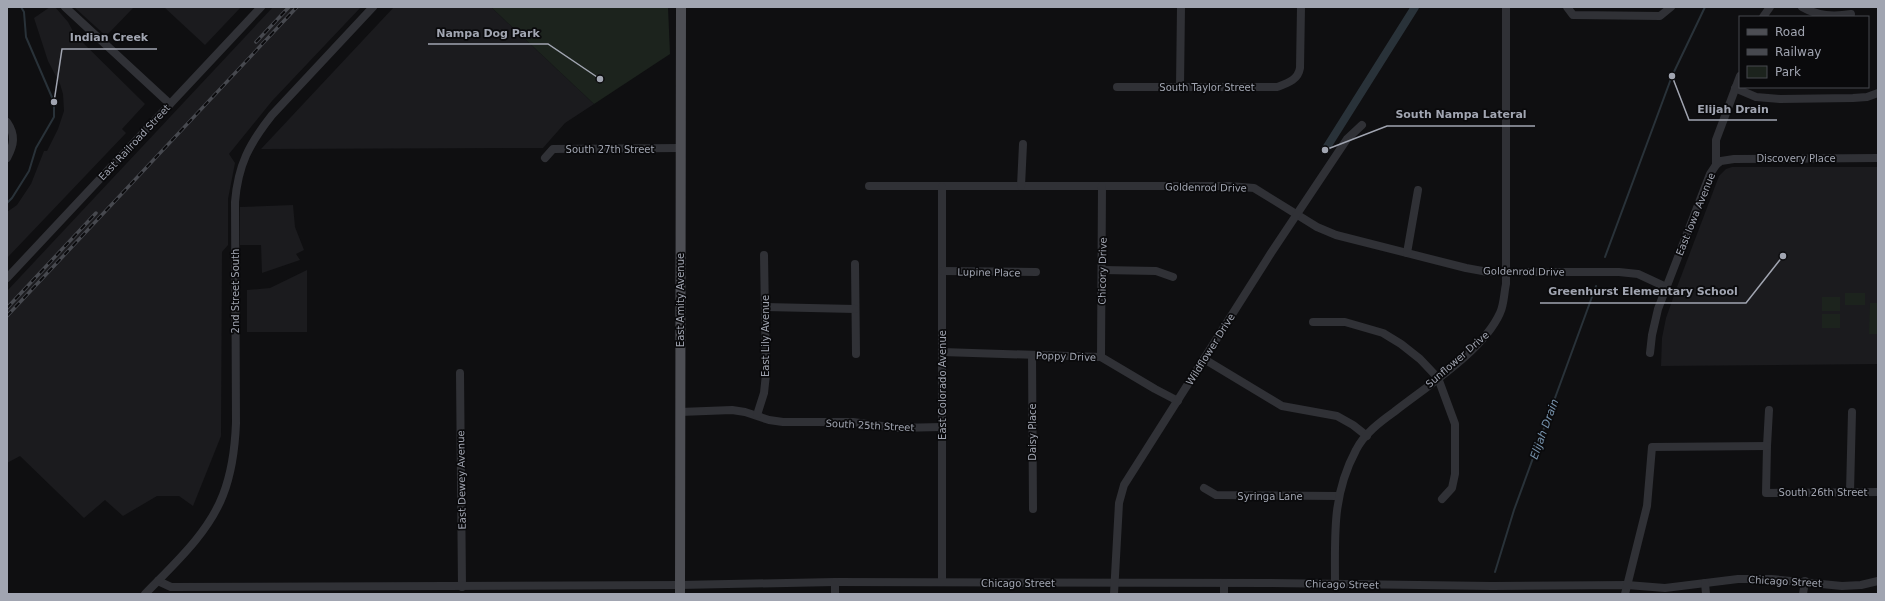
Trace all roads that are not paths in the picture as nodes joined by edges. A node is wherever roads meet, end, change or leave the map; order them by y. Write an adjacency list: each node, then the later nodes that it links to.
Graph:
1 (65, 7): 19 (street)
2 (261, 7): 19 (street, East Railroad Street)
3 (373, 7): 69 (street, 2nd Street South)
4 (681, 7): 23 (main road, East Amity Avenue)
5 (1181, 7): 15 (street)
6 (1301, 7): 15 (street, South Taylor Street)
7 (1506, 7): 40 (street, Sunflower Drive)
8 (1567, 7): 9 (street)
9 (1671, 7)
10 (1770, 7): 13 (street)
11 (1802, 7): 12 (street)
12 (1851, 14)
13 (1764, 16)
14 (1739, 78): 17 (street, East Iowa Avenue)
15 (1180, 86): 16 (street, South Taylor Street)
16 (1117, 87)
17 (1735, 88): 18 (street); 27 (street, East Iowa Avenue)
18 (1878, 93)
19 (170, 104): 42 (street, East Railroad Street)
20 (7, 122): 24 (street)
21 (1362, 125): 33 (street, Wildflower Drive)
22 (1023, 144): 29 (street)
23 (680, 148): 25 (street, South 27th Street); 57 (main road, East Amity Avenue)
24 (7, 158)
25 (545, 158)
26 (1878, 158): 27 (street, Discovery Place)
27 (1716, 165): 43 (street, East Iowa Avenue)
28 (869, 186): 31 (street, Goldenrod Drive)
29 (1021, 186): 30 (street, Goldenrod Drive); 31 (street, Goldenrod Drive)
30 (1102, 186): 33 (street, Goldenrod Drive); 37 (street, Chicory Drive)
31 (942, 187): 38 (street, East Colorado Avenue)
32 (1418, 190): 34 (street)
33 (1297, 215): 34 (street, Goldenrod Drive); 52 (street, Wildflower Drive)
34 (1407, 253): 40 (street, Goldenrod Drive)
35 (764, 255): 44 (street, East Lily Avenue)
36 (855, 264): 45 (street)
37 (1103, 270): 41 (street); 51 (street, Chicory Drive)
38 (942, 271): 39 (street, Lupine Place); 47 (street, East Colorado Avenue)
39 (1036, 272)
40 (1506, 272): 43 (street, Goldenrod Drive); 54 (street, Sunflower Drive)
41 (1173, 277)
42 (7, 278)
43 (1666, 287): 48 (street, East Iowa Avenue)
44 (765, 307): 45 (street); 59 (street, East Lily Avenue)
45 (856, 309): 49 (street)
46 (1313, 322): 54 (street)
47 (942, 352): 50 (street, Poppy Drive); 60 (street, East Colorado Avenue)
48 (1650, 353)
49 (856, 354)
50 (1032, 355): 51 (street, Poppy Drive); 68 (street, Daisy Place)
51 (1101, 357): 55 (street, Poppy Drive)
52 (1204, 359): 55 (street, Wildflower Drive); 61 (street)
53 (460, 373): 79 (street, East Dewey Avenue)
54 (1438, 378): 61 (street, Sunflower Drive); 67 (street)
55 (1178, 401): 74 (street, Wildflower Drive)
56 (1769, 410): 62 (street, South 26th Street)
57 (680, 412): 59 (street, South 25th Street); 81 (main road, East Amity Avenue)
58 (1852, 412): 64 (street)
59 (757, 415): 60 (street, South 25th Street)
60 (942, 427): 72 (street, East Colorado Avenue)
61 (1367, 436): 66 (street, Sunflower Drive)
62 (1767, 446): 64 (street, South 26th Street); 78 (street)
63 (1204, 488): 66 (street, Syringa Lane)
64 (1850, 492): 65 (street, South 26th Street)
65 (1878, 492)
66 (1338, 496): 76 (street, Sunflower Drive)
67 (1442, 499)
68 (1033, 509)
69 (158, 581): 80 (street, Chicago Street); 82 (street, 2nd Street South)
70 (1878, 581): 73 (street, Chicago Street)
71 (835, 582): 72 (street, Chicago Street); 81 (street, Chicago Street); 83 (street)
72 (942, 582): 74 (street, Chicago Street)
73 (1804, 582): 77 (street, Chicago Street); 88 (street)
74 (1115, 583): 75 (street, Chicago Street); 84 (street, Wildflower Drive)
75 (1224, 583): 76 (street, Chicago Street); 85 (street)
76 (1335, 583): 78 (street, Chicago Street)
77 (1705, 583): 78 (street, Chicago Street); 87 (street)
78 (1627, 585): 86 (street)
79 (462, 587): 80 (street, Chicago Street); 81 (street, Chicago Street)
80 (243, 590)
81 (680, 590)
82 (145, 594)
83 (835, 594)
84 (1114, 594)
85 (1224, 594)
86 (1624, 594)
87 (1706, 594)
88 (1804, 594)

